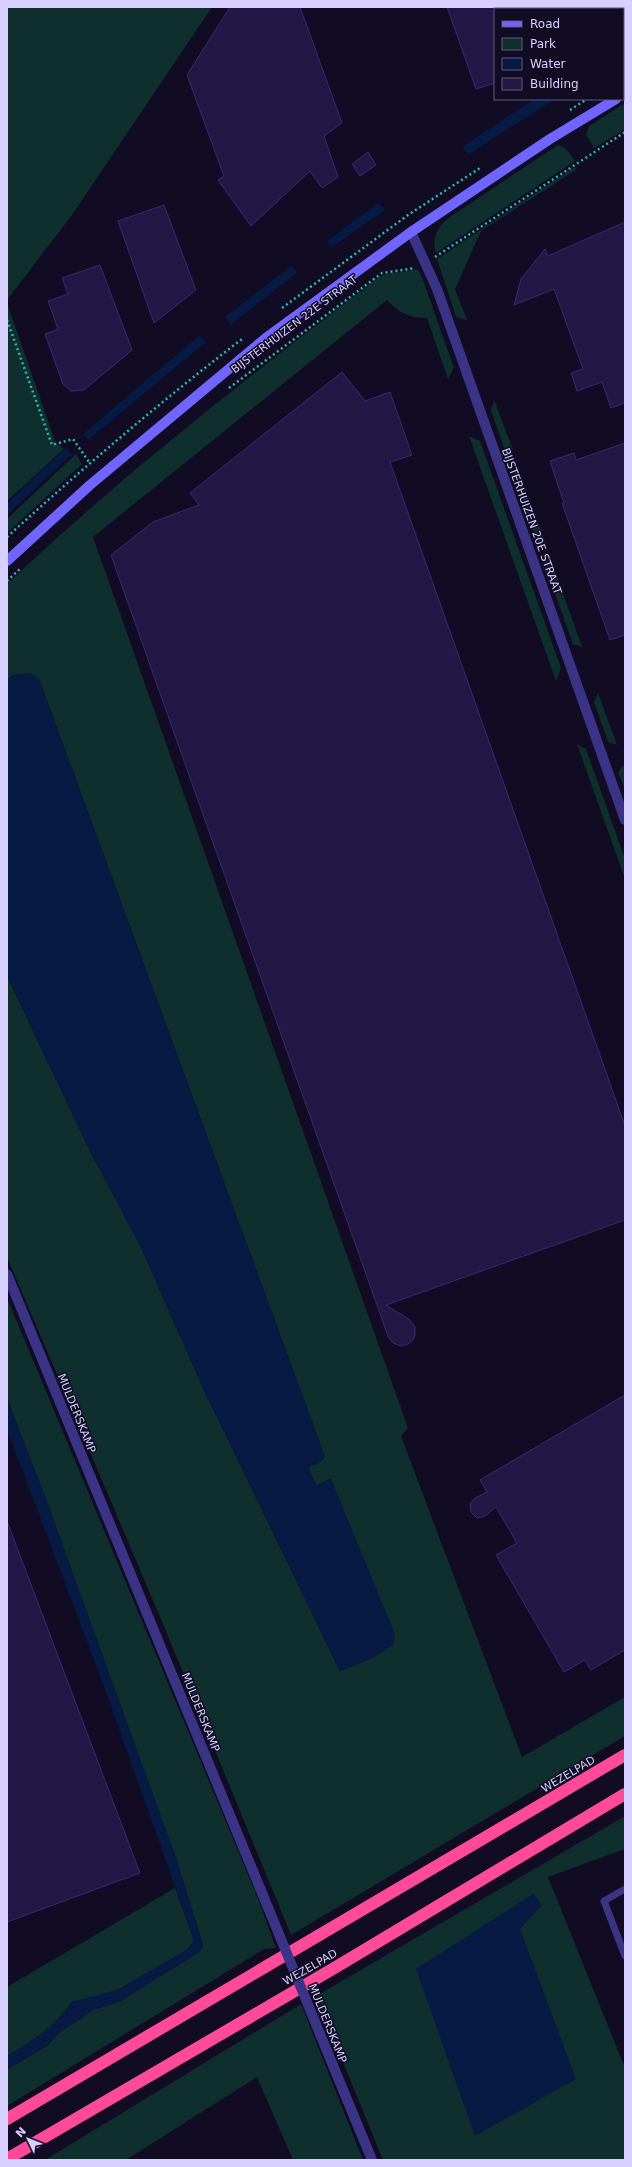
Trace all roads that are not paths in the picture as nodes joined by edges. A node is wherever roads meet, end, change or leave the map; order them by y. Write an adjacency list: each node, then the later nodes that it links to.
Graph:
1 (614, 100): 2 (main road, BIJSTERHUIZEN 22E STRAAT)
2 (411, 232): 3 (main road, BIJSTERHUIZEN 22E STRAAT); 4 (street, BIJSTERHUIZEN 20E STRAAT)
3 (7, 561)
4 (625, 820)
5 (7, 1274): 12 (street, MULDERSKAMP, bridge)
6 (625, 1755): 10 (highway, WEZELPAD)
7 (625, 1794): 11 (highway, WEZELPAD)
8 (625, 1889): 9 (lane)
9 (625, 1956)
10 (7, 2119)
11 (7, 2159)
12 (372, 2160)

